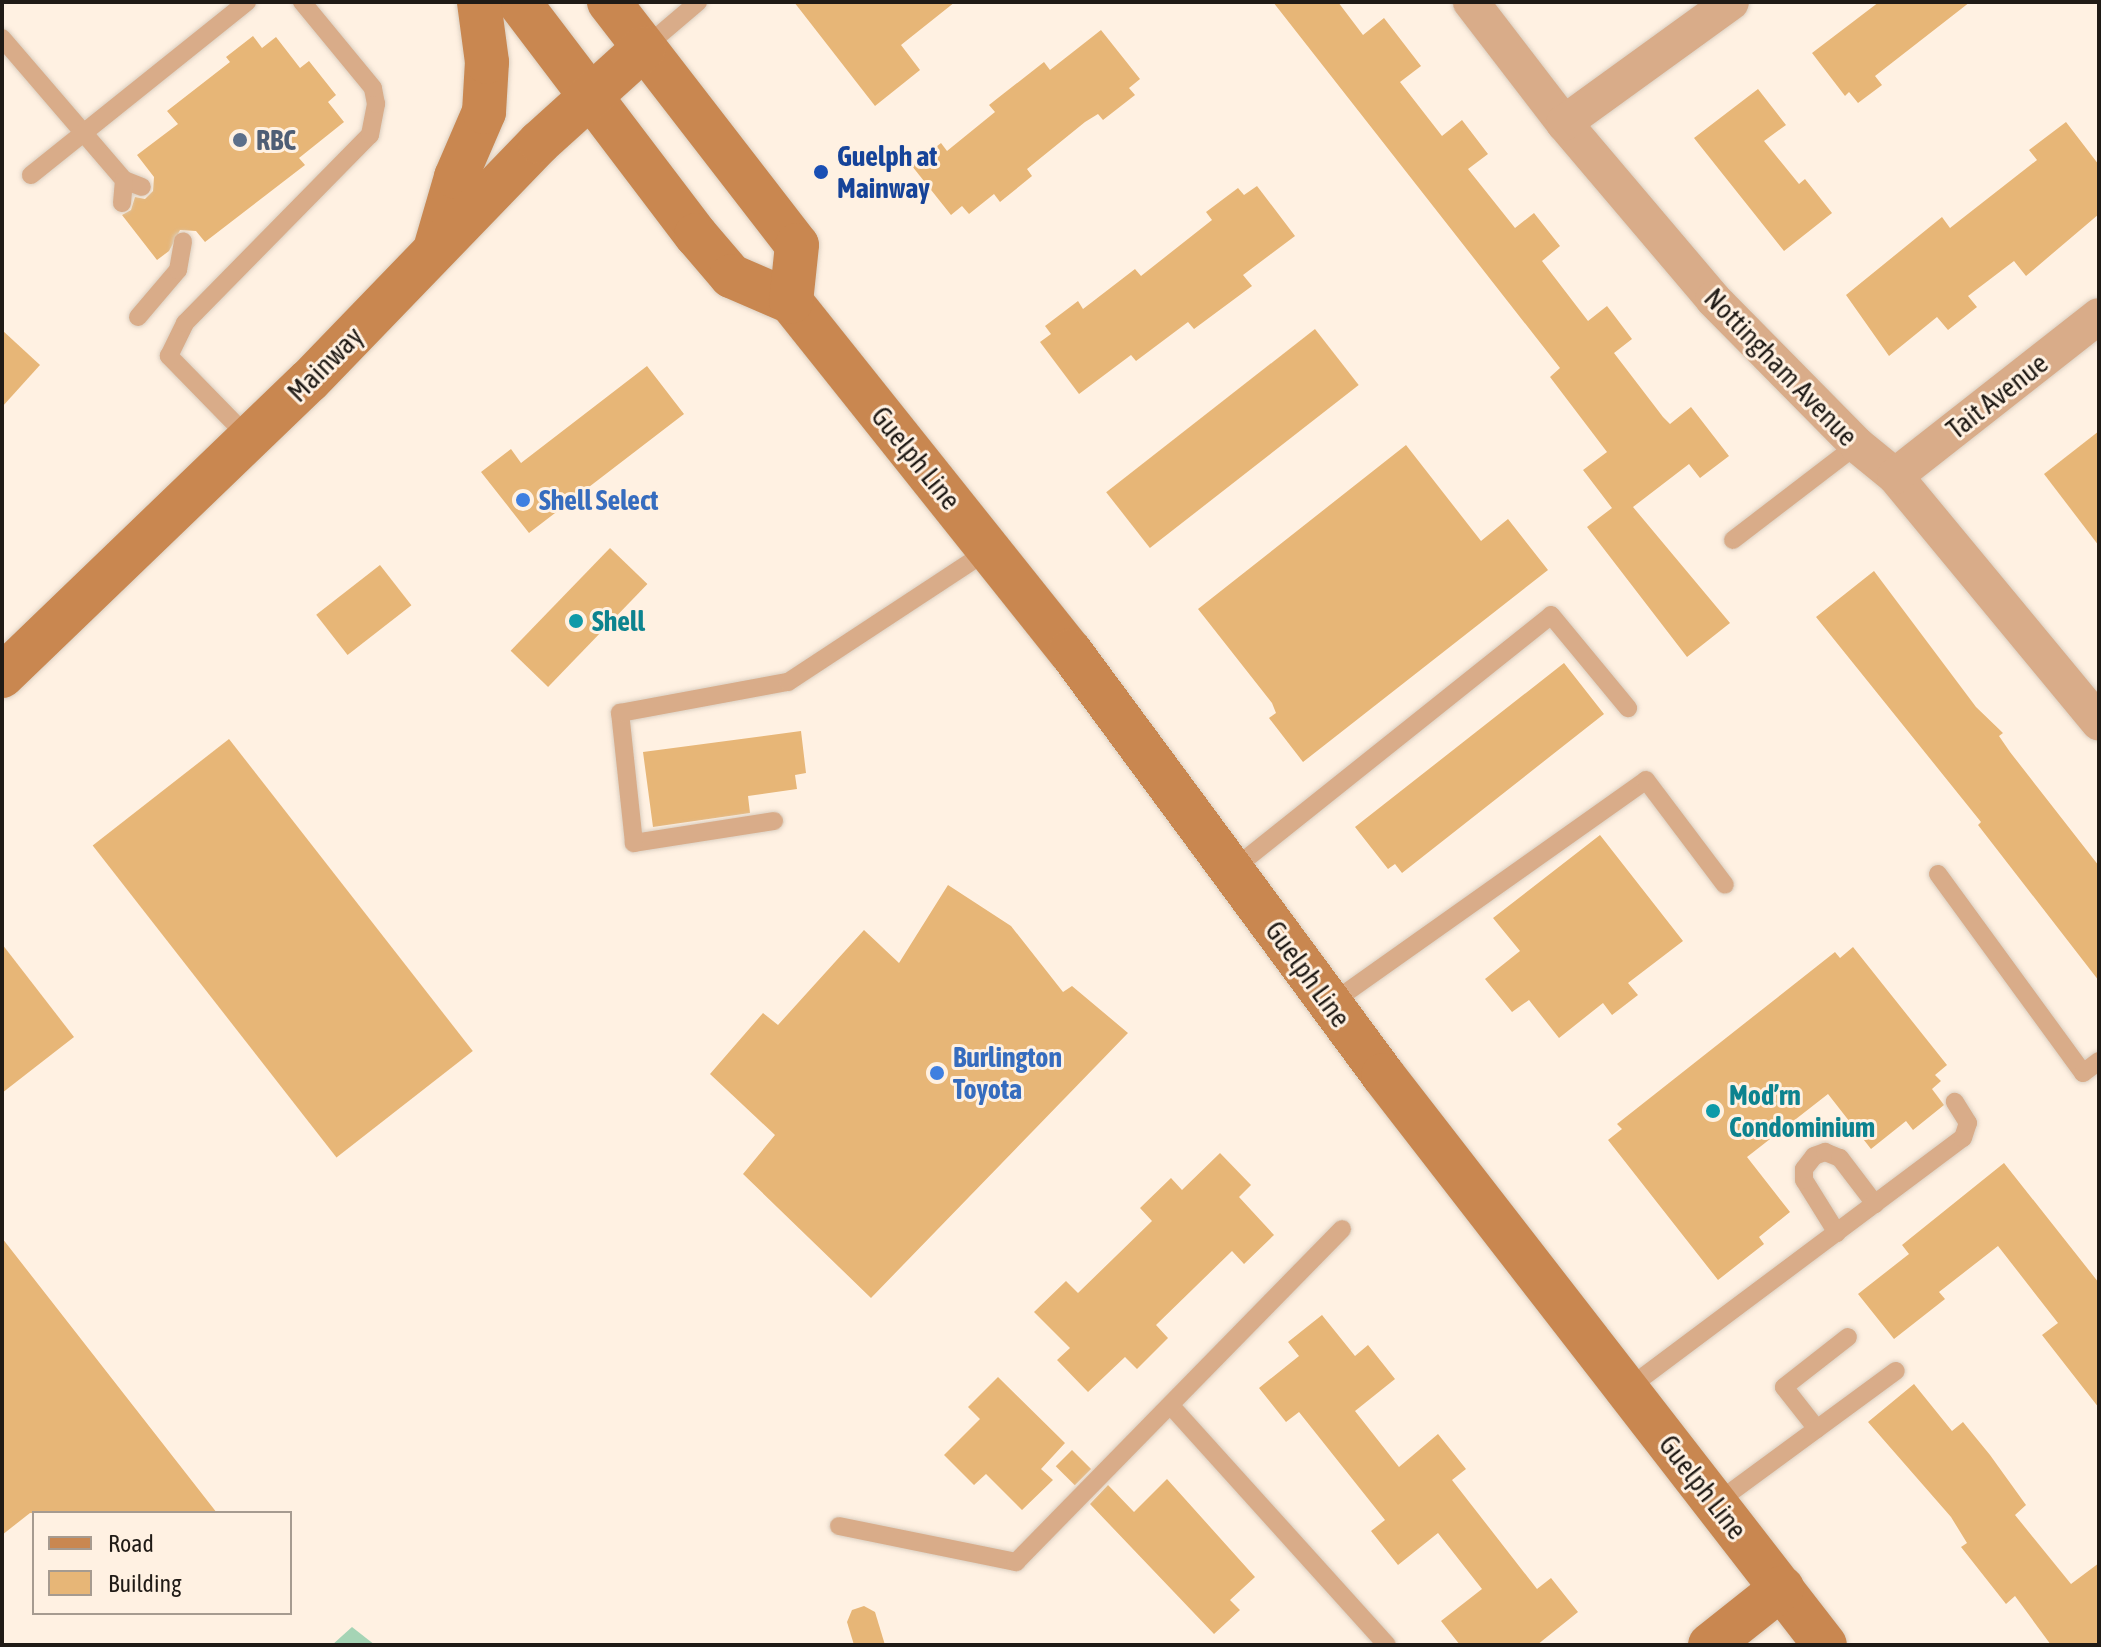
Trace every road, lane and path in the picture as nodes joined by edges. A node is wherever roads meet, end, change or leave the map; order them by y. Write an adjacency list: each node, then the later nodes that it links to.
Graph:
1 (247, 2): 13 (lane)
2 (302, 2): 23 (lane)
3 (479, 2): 19 (main road)
4 (519, 2): 11 (main road, Guelph Line)
5 (609, 2): 10 (main road)
6 (698, 2): 10 (lane)
7 (1471, 2): 12 (street, Nottingham Avenue)
8 (1731, 2): 12 (street)
9 (2, 38): 13 (lane)
10 (644, 48): 11 (main road, Mainway); 20 (main road)
11 (592, 93): 19 (main road, Mainway); 20 (main road, Guelph Line)
12 (1564, 123): 24 (street, Nottingham Avenue)
13 (81, 134): 14 (lane); 15 (lane)
14 (31, 175)
15 (124, 180): 16 (lane); 17 (lane)
16 (142, 187)
17 (122, 203)
18 (165, 254): 22 (lane)
19 (434, 254): 23 (main road, Mainway)
20 (791, 302): 27 (main road, Guelph Line)
21 (2099, 316): 25 (street, Tait Avenue)
22 (138, 317)
23 (249, 438): 28 (main road, Mainway)
24 (1857, 445): 25 (street, Nottingham Avenue); 26 (lane)
25 (1895, 476): 30 (street, Nottingham Avenue)
26 (1733, 540)
27 (989, 550): 31 (lane); 32 (main road, Guelph Line)
28 (2, 676)
29 (1628, 708): 32 (lane)
30 (2099, 723)
31 (774, 821)
32 (1232, 870): 35 (main road, Guelph Line)
33 (1938, 874): 36 (lane)
34 (1725, 885): 35 (lane)
35 (1330, 1004): 43 (main road, Guelph Line)
36 (2099, 1061)
37 (1955, 1102): 38 (lane)
38 (1875, 1204): 40 (lane); 40 (lane)
39 (1342, 1229): 44 (lane)
40 (1837, 1233): 43 (lane)
41 (1848, 1337): 45 (lane)
42 (1896, 1371): 45 (lane)
43 (1627, 1389): 46 (main road, Guelph Line)
44 (1171, 1406): 47 (lane); 49 (lane)
45 (1817, 1429): 46 (lane)
46 (1716, 1503): 48 (main road, Guelph Line)
47 (839, 1526)
48 (1782, 1588): 50 (main road); 51 (main road, Guelph Line)
49 (1387, 1645)
50 (1710, 1645)
51 (1825, 1645)

